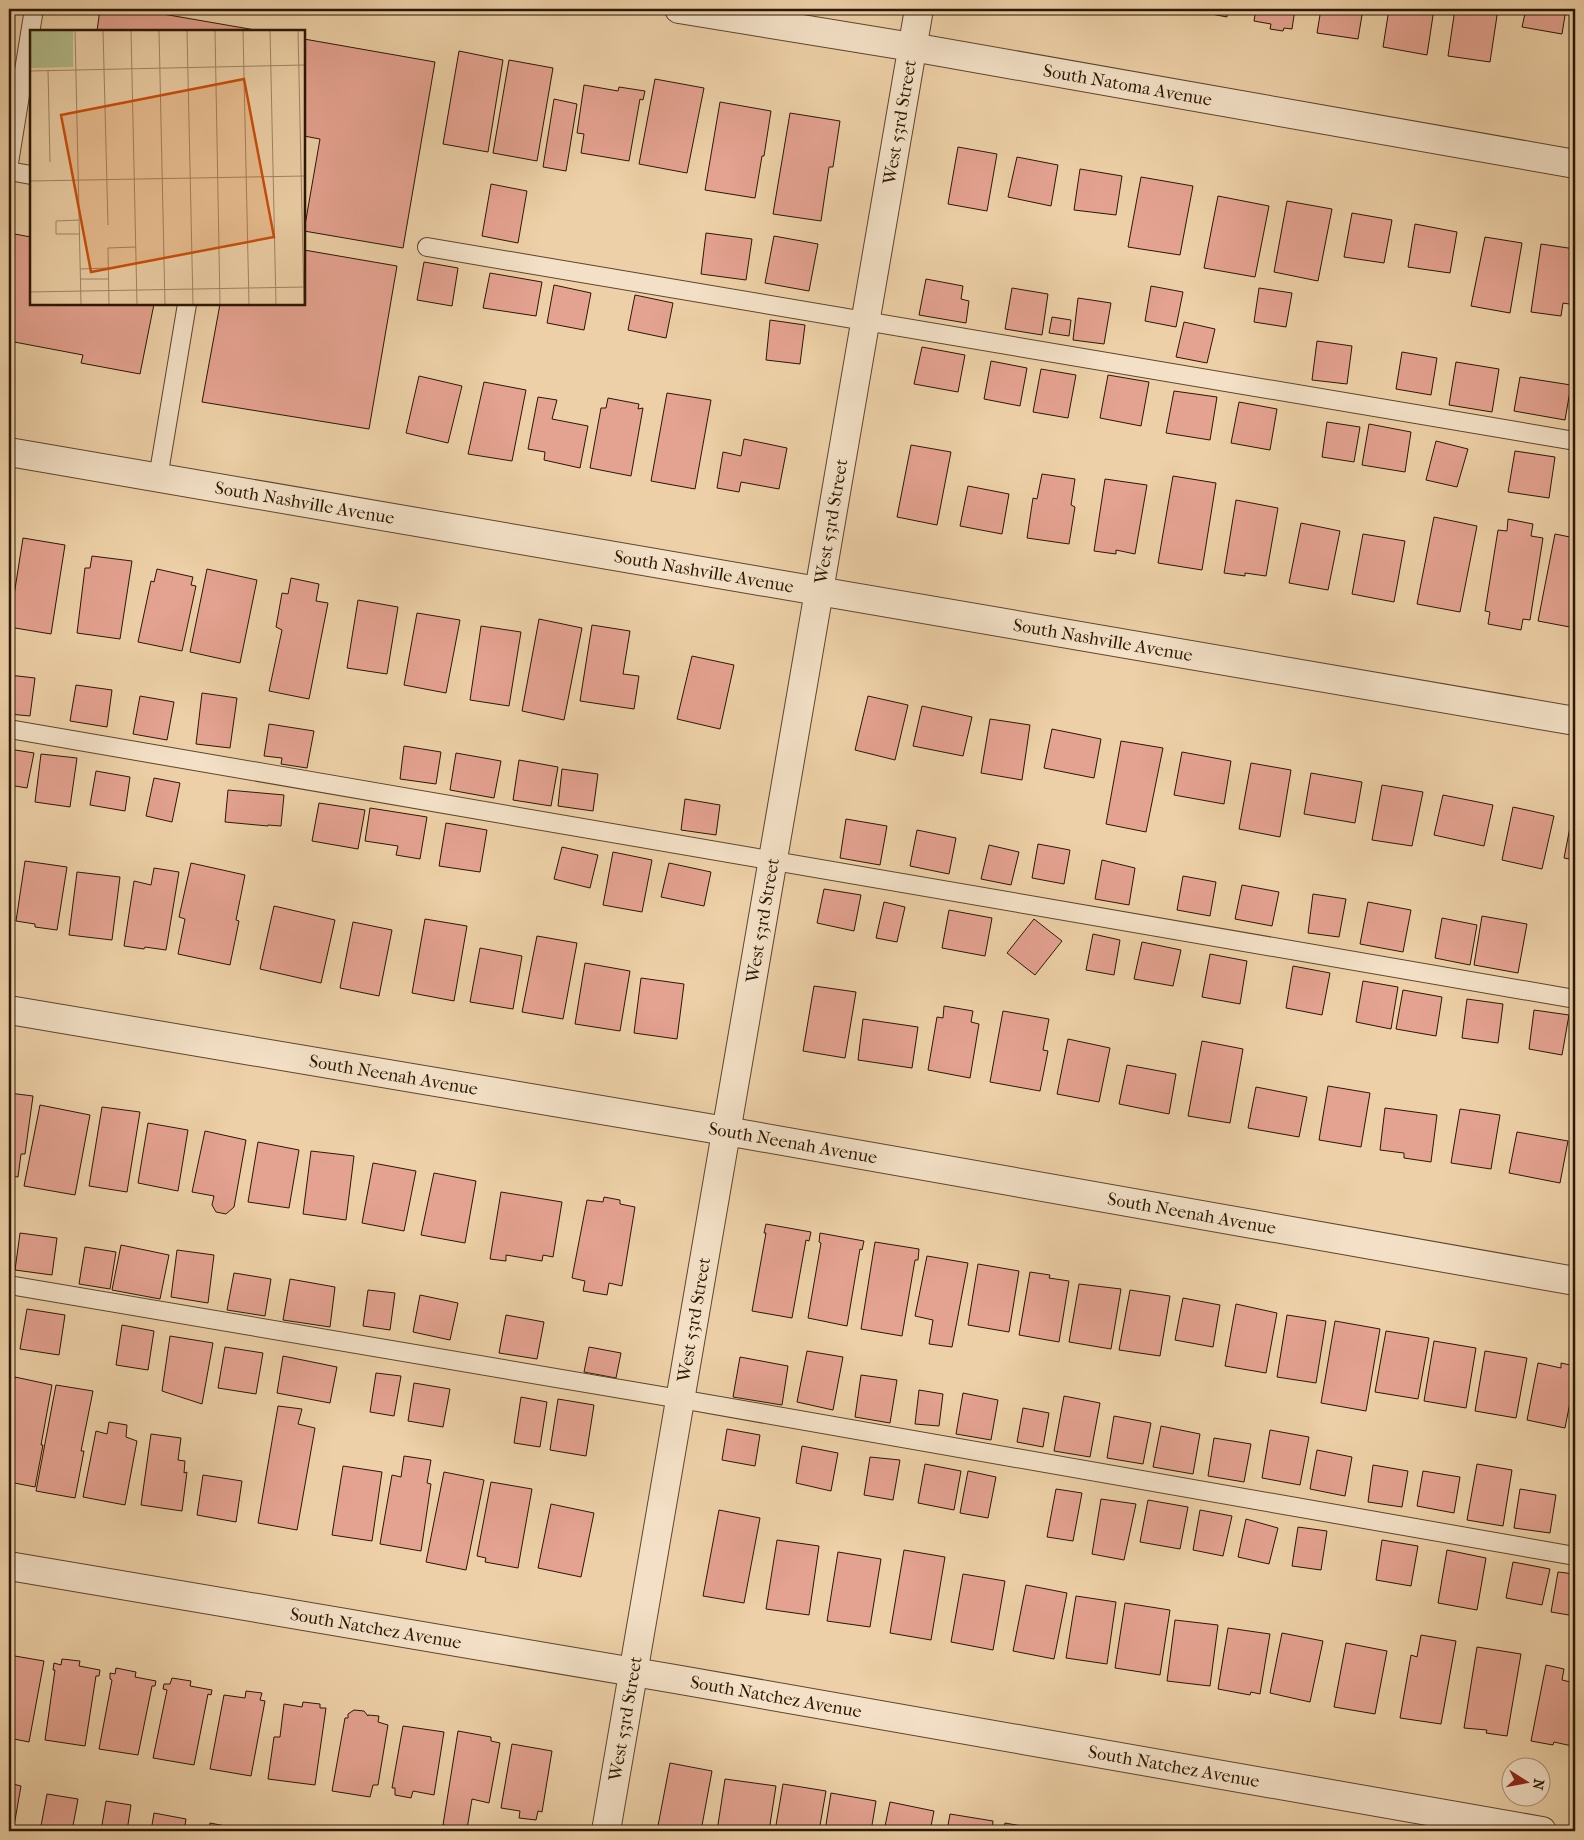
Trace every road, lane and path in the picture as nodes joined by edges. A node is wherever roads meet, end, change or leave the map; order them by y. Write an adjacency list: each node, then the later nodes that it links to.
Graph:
1 (34, 9): 4 (lane)
2 (679, 9): 6 (street, South Natoma Avenue)
3 (919, 9): 6 (street, West 53rd Street)
4 (31, 30)
5 (30, 34): 7 (lane)
6 (912, 47): 8 (street, South Natoma Avenue); 13 (street, West 53rd Street)
7 (9, 163)
8 (1575, 164)
9 (9, 171): 10 (lane)
10 (30, 175)
11 (427, 247): 13 (lane)
12 (187, 305): 16 (lane)
13 (865, 320): 14 (lane); 17 (street, West 53rd Street)
14 (1575, 441)
15 (9, 452): 16 (street, South Nashville Avenue)
16 (158, 478): 17 (street, South Nashville Avenue)
17 (819, 592): 18 (street, South Nashville Avenue); 20 (street, West 53rd Street)
18 (1575, 722)
19 (9, 729): 20 (lane)
20 (772, 860): 21 (lane); 23 (street, West 53rd Street)
21 (1575, 999)
22 (9, 1010): 23 (street, South Neenah Avenue)
23 (726, 1131): 24 (street, South Neenah Avenue); 26 (street, West 53rd Street)
24 (1575, 1281)
25 (9, 1285): 26 (lane)
26 (680, 1400): 27 (lane); 29 (street, West 53rd Street)
27 (1575, 1556)
28 (9, 1566): 29 (street, South Natchez Avenue)
29 (633, 1672): 30 (street, West 53rd Street); 31 (street, South Natchez Avenue)
30 (606, 1831)
31 (1542, 1831)

